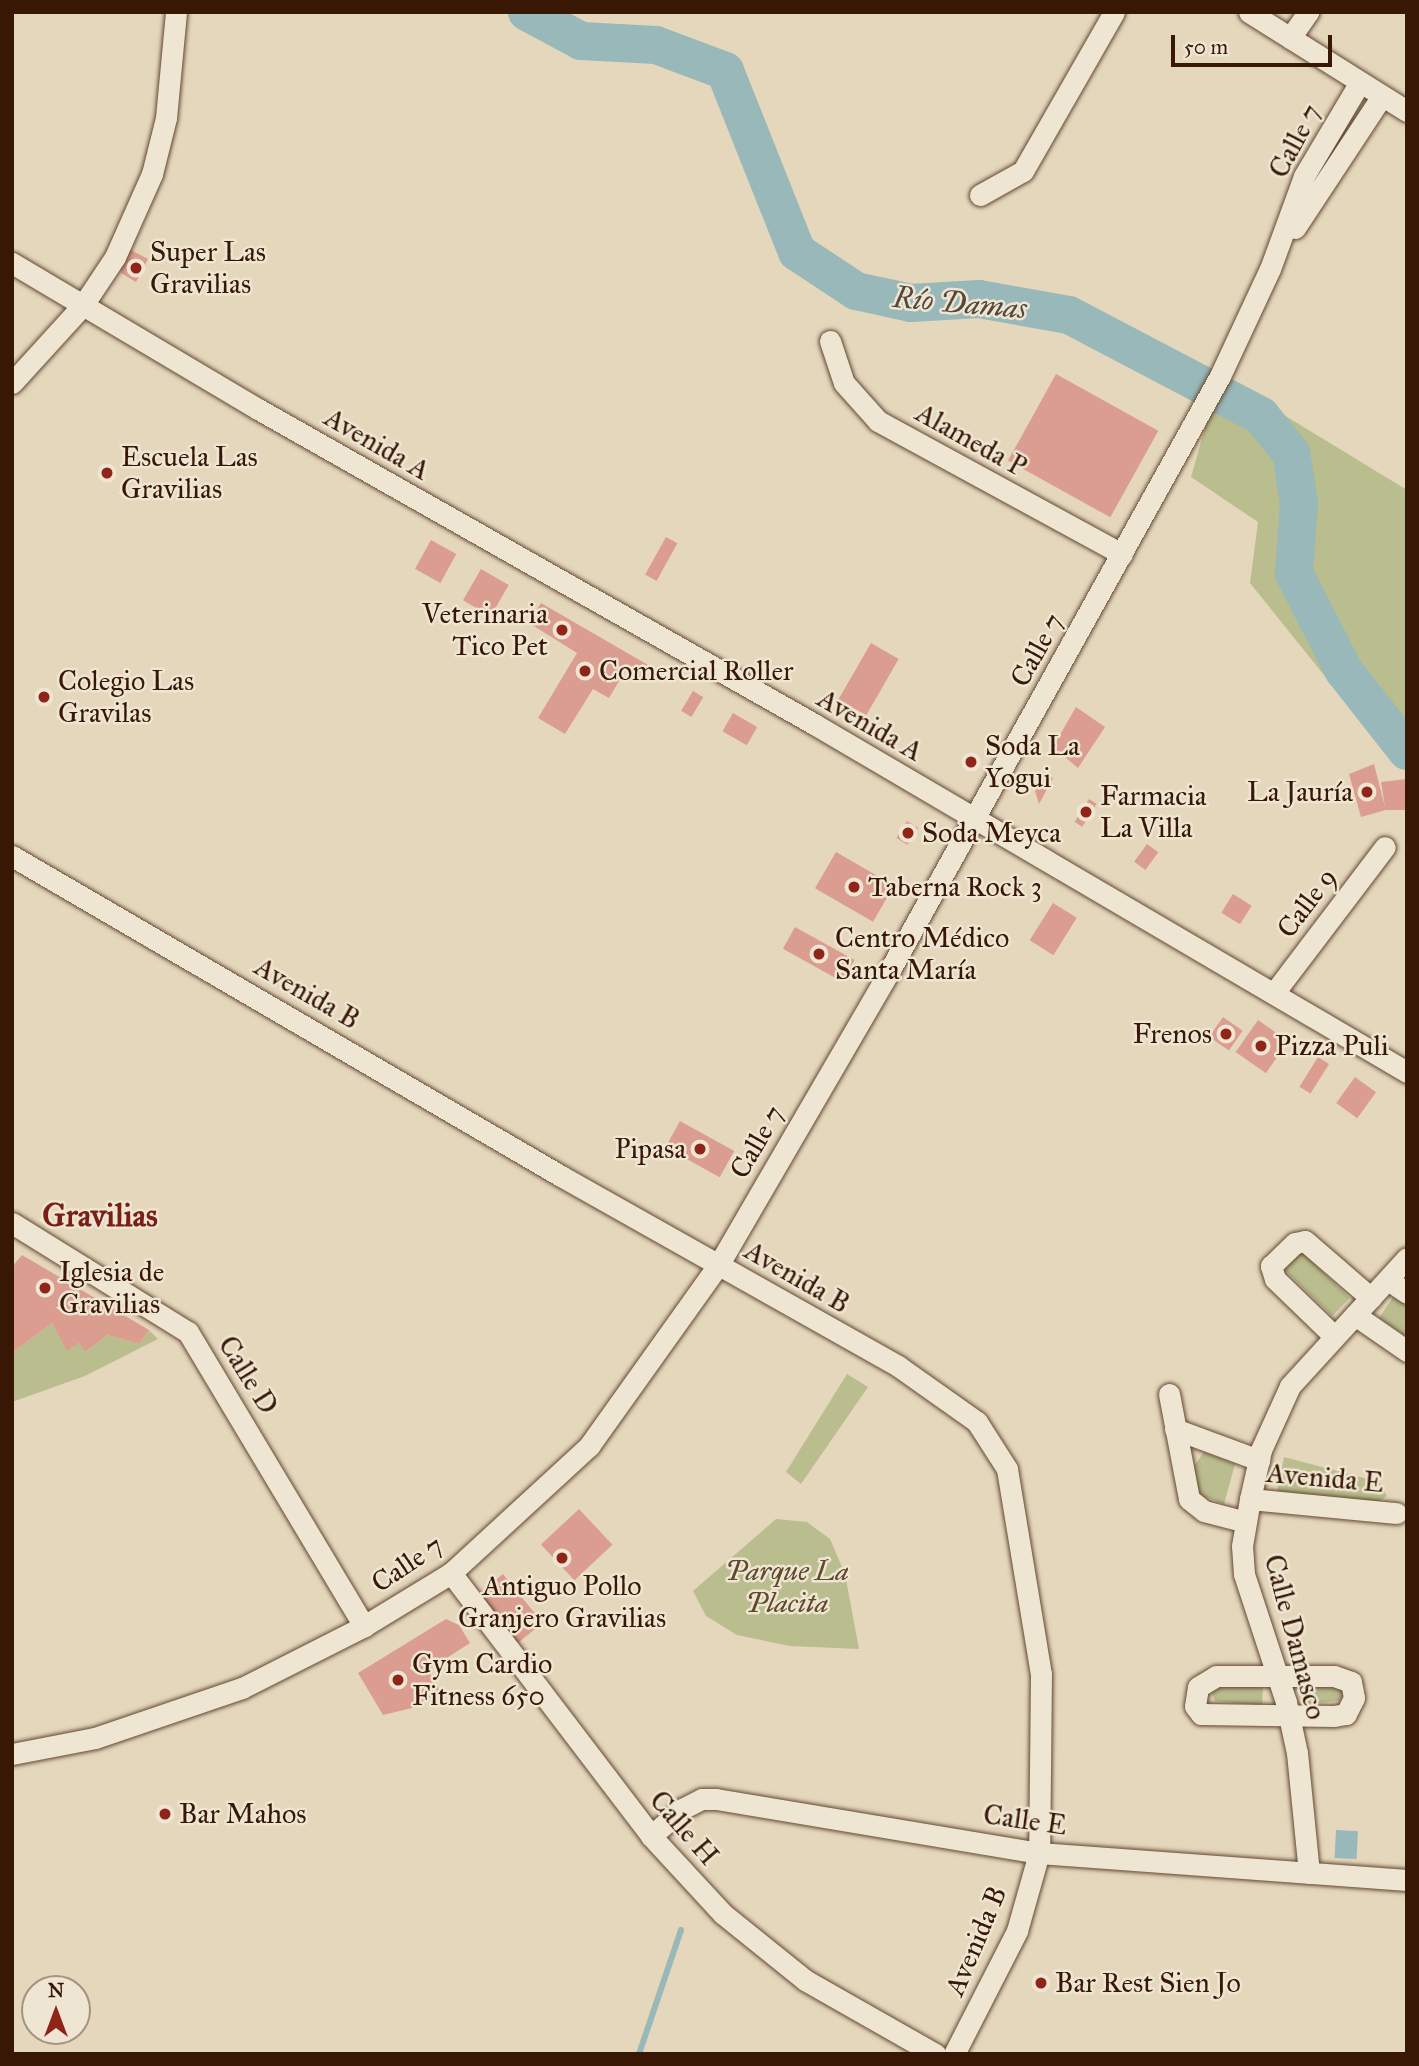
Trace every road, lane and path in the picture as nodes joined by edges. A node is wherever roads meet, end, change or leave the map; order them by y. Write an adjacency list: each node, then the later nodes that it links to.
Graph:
1 (176, 12): 12 (street)
2 (1114, 12): 9 (street)
3 (1250, 12): 5 (street)
4 (1308, 12): 5 (street)
5 (1290, 38): 6 (street)
6 (1360, 82): 7 (street); 11 (street, Calle 7)
7 (1382, 96): 8 (street); 11 (street, Calle 7)
8 (1407, 111)
9 (980, 195)
10 (12, 263): 12 (street, Avenida A)
11 (1270, 269): 15 (street, Calle 7)
12 (83, 305): 14 (street); 16 (street, Avenida A)
13 (831, 341): 15 (street, Alameda P)
14 (12, 383)
15 (1122, 554): 16 (street, Calle 7)
16 (975, 819): 19 (street, Avenida A); 23 (street, Calle 7)
17 (1385, 847): 19 (street, Calle 9)
18 (12, 856): 23 (street, Avenida B)
19 (1274, 993): 20 (street, Avenida A)
20 (1407, 1072)
21 (12, 1223): 37 (street, Calle D)
22 (1407, 1258): 24 (street, Calle Damasco)
23 (719, 1264): 36 (street, Calle 7); 42 (street, Avenida B)
24 (1388, 1280): 25 (street); 26 (street, Calle Damasco)
25 (1407, 1293)
26 (1371, 1298): 27 (street, Calle Damasco); 28 (street)
27 (1355, 1315): 28 (street, Calle Damasco); 29 (street)
28 (1334, 1336): 32 (street, Calle Damasco)
29 (1407, 1351)
30 (1169, 1394): 31 (street)
31 (1175, 1429): 32 (street); 35 (street)
32 (1259, 1460): 33 (street, Calle Damasco)
33 (1250, 1499): 34 (street, Avenida E); 35 (street, Calle Damasco)
34 (1396, 1513)
35 (1246, 1522): 38 (street, Calle Damasco)
36 (451, 1573): 37 (street, Calle 7); 41 (street, Calle H)
37 (364, 1626): 40 (street, Calle 7)
38 (1278, 1676): 39 (street, Calle Damasco); 39 (street); 39 (street)
39 (1289, 1717): 43 (street, Calle Damasco)
40 (12, 1754)
41 (651, 1836): 42 (street, Calle E); 45 (street, Calle H)
42 (1039, 1853): 43 (street, Calle E); 46 (street, Avenida B)
43 (1309, 1873): 44 (street, Calle E)
44 (1407, 1880)
45 (936, 2054)
46 (954, 2054)

